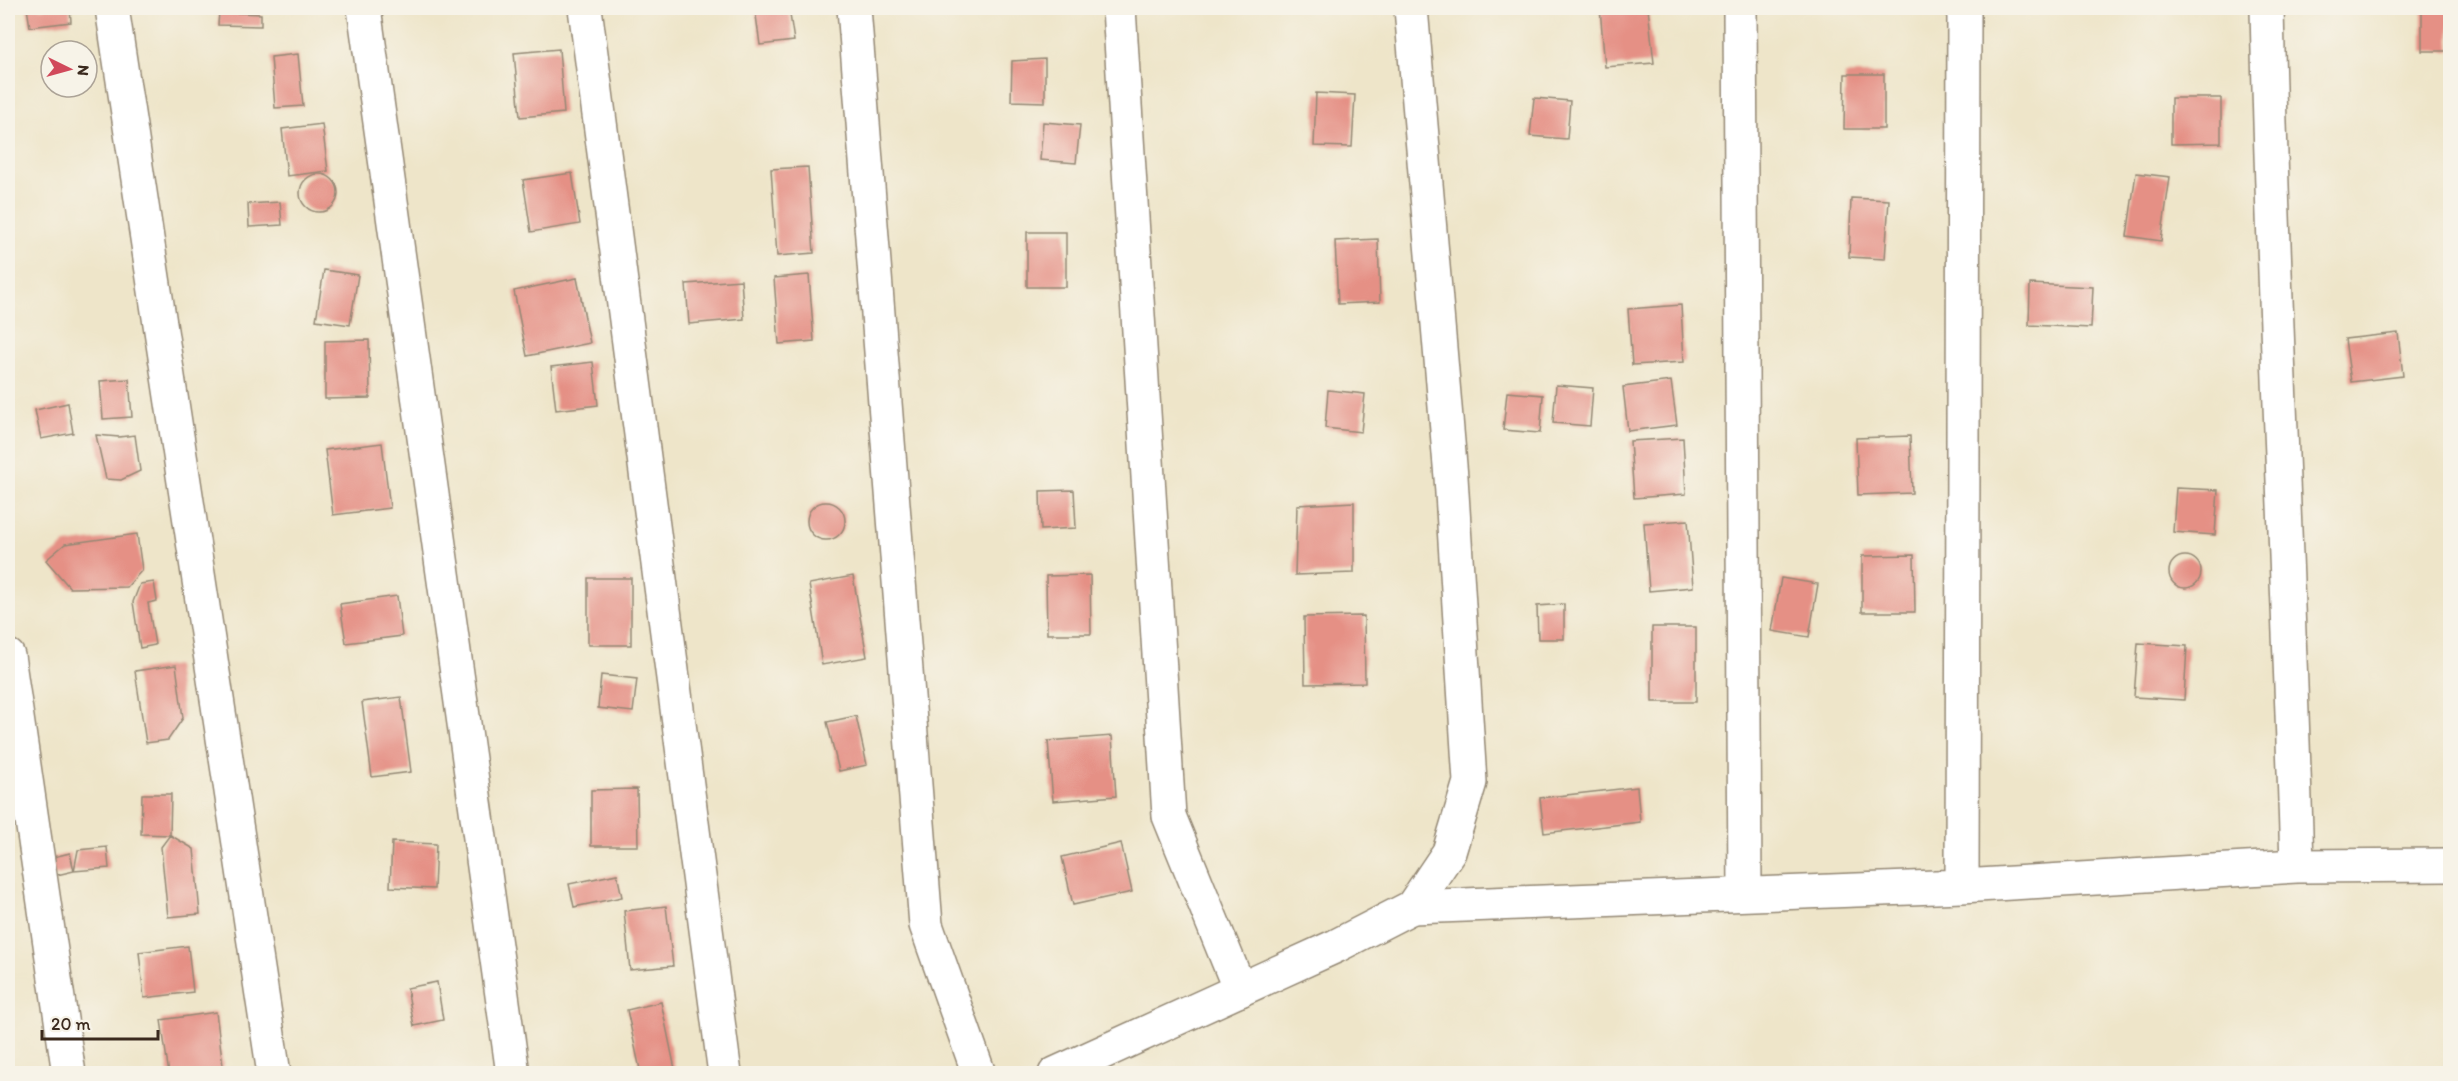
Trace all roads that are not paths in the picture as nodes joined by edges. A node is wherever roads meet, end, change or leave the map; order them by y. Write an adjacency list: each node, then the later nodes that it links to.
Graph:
1 (112, 8): 18 (street)
2 (364, 8): 19 (street)
3 (585, 8): 20 (street)
4 (854, 8): 21 (street)
5 (1119, 8): 16 (street)
6 (1411, 8): 15 (street)
7 (1740, 8): 14 (street)
8 (1964, 8): 13 (street)
9 (2267, 8): 12 (street)
10 (8, 656): 17 (street)
11 (2451, 865): 12 (street)
12 (2297, 866): 13 (street)
13 (1962, 886): 14 (street)
14 (1745, 894): 15 (street)
15 (1412, 907): 16 (street)
16 (1240, 990): 22 (street)
17 (69, 1074)
18 (274, 1074)
19 (513, 1074)
20 (725, 1074)
21 (979, 1074)
22 (1055, 1074)

